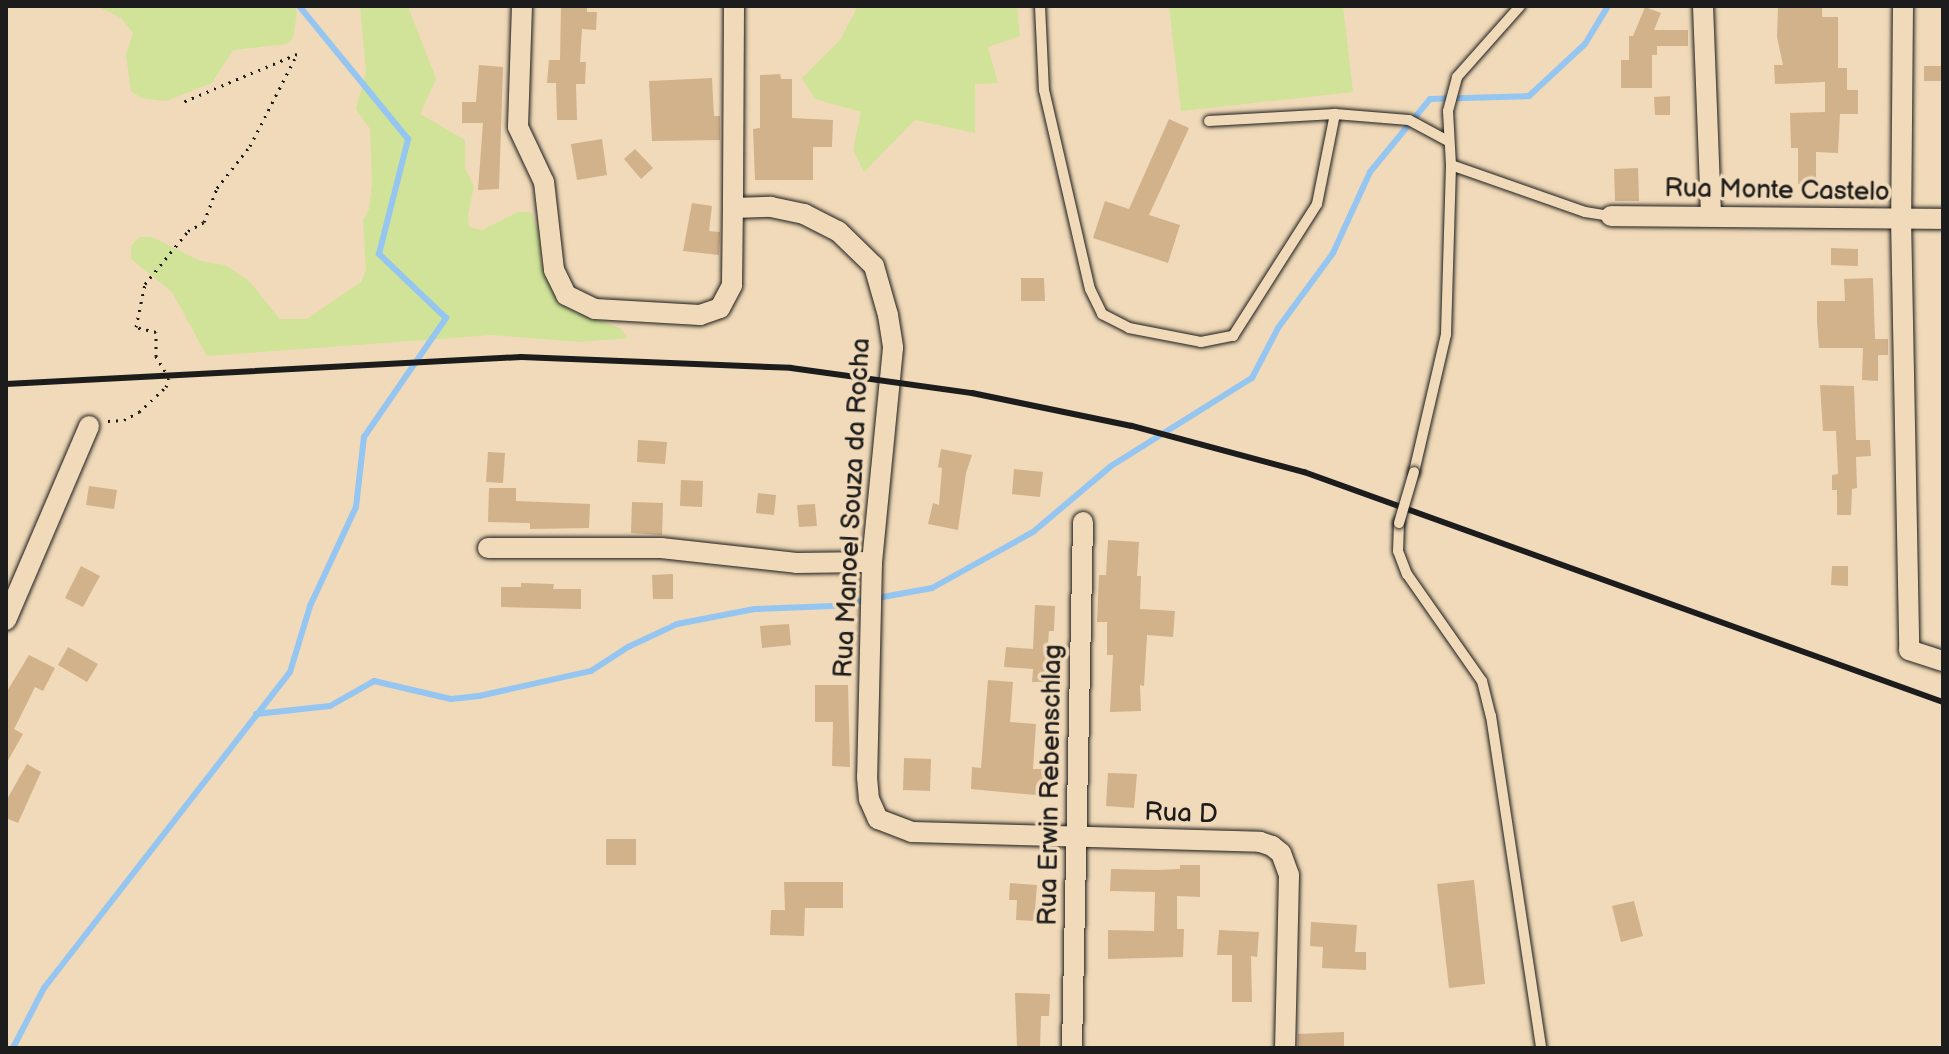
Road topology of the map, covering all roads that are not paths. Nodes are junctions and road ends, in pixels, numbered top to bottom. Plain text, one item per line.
1 (522, 6) edge
2 (734, 6) edge
3 (1040, 6) edge
4 (1520, 6) edge
5 (1703, 6) edge
6 (1903, 6) edge
7 (1335, 114) junction
8 (1209, 121) dead end
9 (1448, 141) junction
10 (1451, 165) junction
11 (733, 208) junction
12 (1611, 216) joint
13 (1711, 216) junction
14 (1901, 218) junction
15 (1943, 219) edge
16 (89, 426) road end
17 (1083, 522) dead end
18 (488, 548) dead end
19 (872, 562) junction
20 (6, 620) edge
21 (1943, 661) edge
22 (1076, 837) junction
23 (1072, 1048) edge
24 (1285, 1048) edge
25 (1541, 1048) edge

1 - 11 street
2 - 11 street
3 - 7 lane
4 - 9 lane
5 - 13 street
6 - 14 street
7 - 8 lane
7 - 9 lane
9 - 10 lane
10 - 12 lane
10 - 25 lane, bridge
11 - 19 street, Rua Manoel Souza da Rocha
12 - 13 street, Rua Monte Castelo
13 - 14 street, Rua Monte Castelo
14 - 15 street, Rua Monte Castelo
14 - 21 street
16 - 20 street
17 - 22 street, Rua Erwin Rebenschlag
18 - 19 street
19 - 22 street, Rua Manoel Souza da Rocha
22 - 23 street, Rua Erwin Rebenschlag
22 - 24 street, Rua D

